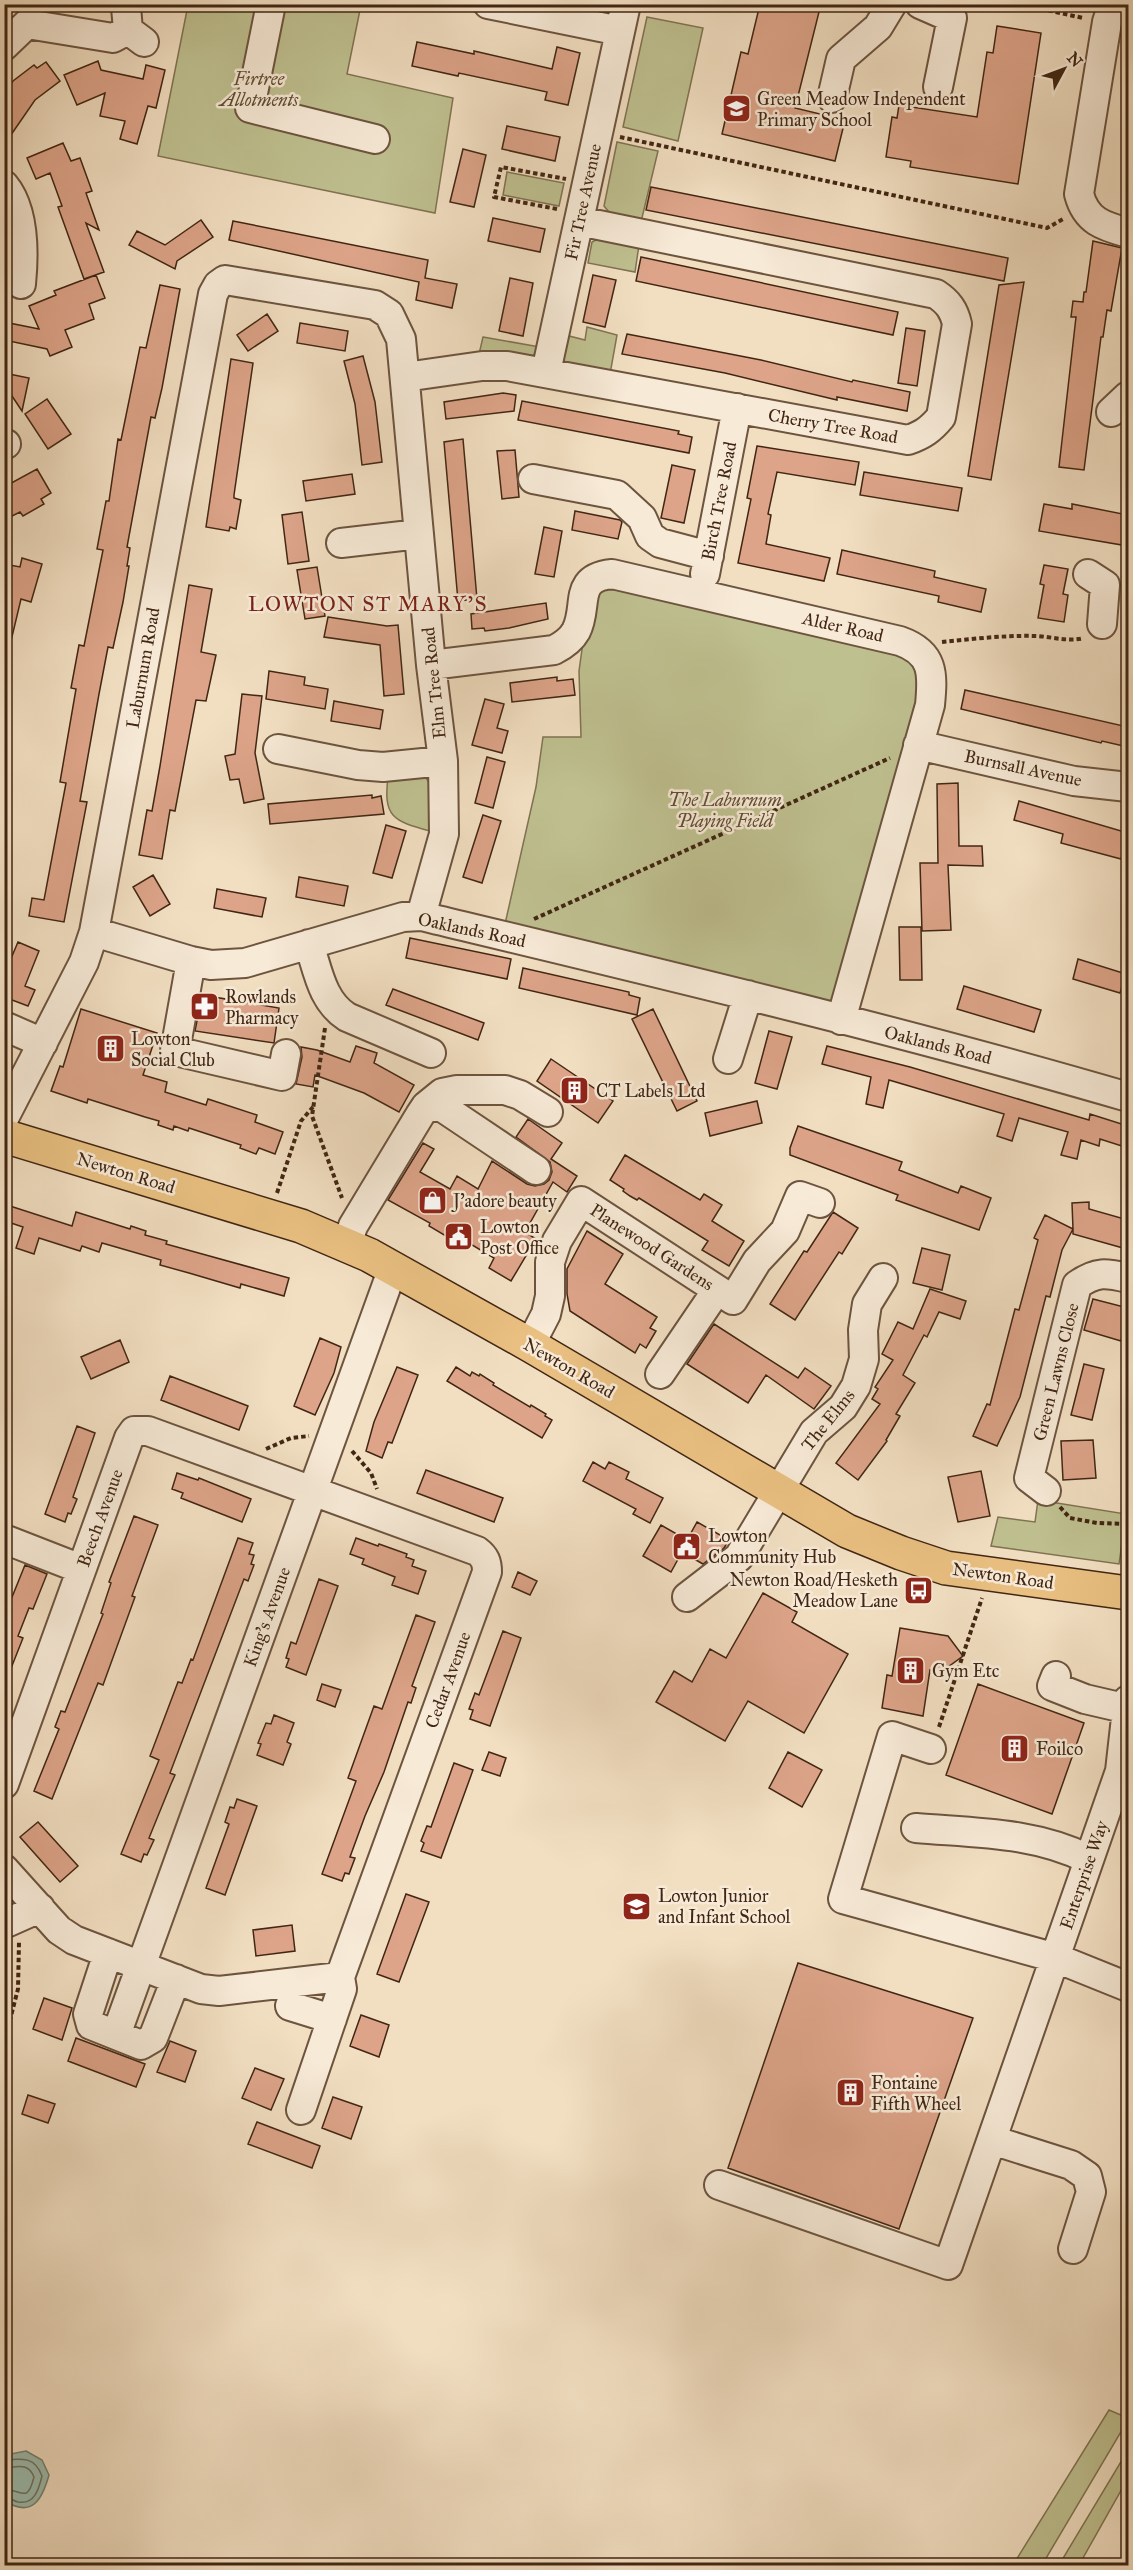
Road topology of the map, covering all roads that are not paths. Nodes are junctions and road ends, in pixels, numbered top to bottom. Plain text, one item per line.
1 (271, 4) edge
2 (488, 4) edge
3 (892, 4) edge
4 (920, 4) edge
5 (560, 12) edge
6 (1110, 13) edge
7 (23, 14) edge
8 (623, 18) edge
9 (133, 26) dead end
10 (4, 46) edge
11 (938, 87) dead end
12 (832, 98) dead end
13 (375, 139) dead end
14 (4, 185) edge
15 (580, 217) junction
16 (1128, 233) edge
17 (21, 284) dead end
18 (389, 314) joint
19 (546, 372) junction
20 (405, 377) junction
21 (737, 408) junction
22 (533, 479) dead end
23 (419, 534) junction
24 (341, 543) dead end
25 (709, 556) junction
26 (1107, 581) edge
27 (702, 594) junction
28 (1102, 624) road end
29 (431, 664) junction
30 (918, 745) junction
31 (278, 749) dead end
32 (443, 761) junction
33 (1128, 787) edge
34 (421, 916) junction
35 (94, 932) junction
36 (309, 944) junction
37 (191, 961) junction
38 (747, 995) junction
39 (841, 1020) junction
40 (4, 1026) edge
41 (43, 1043) junction
42 (431, 1053) dead end
43 (286, 1054) dead end
44 (728, 1059) dead end
45 (1128, 1097) edge
46 (426, 1106) junction
47 (548, 1112) dead end
48 (4, 1118) edge
49 (4, 1136) edge
50 (536, 1170) dead end
51 (820, 1203) dead end
52 (350, 1235) junction
53 (393, 1268) junction
54 (883, 1278) dead end
55 (1128, 1278) edge
56 (717, 1290) junction
57 (530, 1345) junction
58 (660, 1374) dead end
59 (1031, 1482) road end
60 (777, 1490) junction
61 (312, 1492) junction
62 (4, 1539) edge
63 (81, 1569) junction
64 (1128, 1593) edge
65 (687, 1597) dead end
66 (1056, 1676) dead end
67 (1128, 1700) edge
68 (1128, 1708) edge
69 (931, 1749) road end
70 (4, 1784) edge
71 (916, 1828) dead end
72 (1088, 1859) junction
73 (4, 1869) edge
74 (40, 1908) junction
75 (4, 1923) edge
76 (108, 1953) junction
77 (1056, 1959) junction
78 (141, 1965) junction
79 (340, 1977) junction
80 (176, 1979) junction
81 (1128, 1987) edge
82 (290, 2006) dead end
83 (332, 2019) junction
84 (116, 2035) junction
85 (301, 2110) dead end
86 (992, 2140) junction
87 (719, 2185) dead end
88 (1073, 2249) dead end

1 - 13 street
2 - 5 street, Fir Tree Avenue
3 - 12 street
4 - 11 street
5 - 8 street, Fir Tree Avenue
6 - 16 street
7 - 9 street
7 - 10 street
8 - 15 street, Fir Tree Avenue
14 - 17 street
15 - 19 street, Fir Tree Avenue
15 - 21 street, Cherry Tree Road
18 - 20 street, Elm Tree Road
18 - 35 street, Laburnum Road
19 - 20 street, Cherry Tree Road
19 - 21 street, Cherry Tree Road
20 - 23 street, Elm Tree Road
21 - 25 street, Birch Tree Road
22 - 25 street
23 - 24 street
23 - 29 street, Elm Tree Road
25 - 27 street, Birch Tree Road
26 - 28 street
27 - 29 street, Alder Road
27 - 30 street, Alder Road
29 - 32 street, Elm Tree Road
30 - 33 street, Burnsall Avenue
30 - 39 street
31 - 32 street, Elm Tree Road
32 - 34 street, Elm Tree Road
34 - 36 street, Oaklands Road
34 - 38 street, Oaklands Road
35 - 37 street, Oaklands Road
35 - 41 street, Laburnum Road
36 - 37 street, Oaklands Road
36 - 42 street
37 - 43 street
38 - 39 street, Oaklands Road
38 - 44 street
39 - 45 street, Oaklands Road
40 - 41 street
41 - 48 street, Laburnum Road
46 - 47 street
46 - 50 street
46 - 52 street
49 - 52 main road, Newton Road
51 - 56 street, Planewood Gardens
52 - 53 main road, Newton Road
53 - 57 main road, Newton Road
53 - 61 street, King's Avenue
54 - 60 street, The Elms
55 - 59 street, Green Lawns Close
56 - 57 street, Planewood Gardens
56 - 58 street
57 - 60 main road, Newton Road
60 - 64 main road, Newton Road
60 - 65 street, The Elms
61 - 63 street, Beech Avenue
61 - 78 street, King's Avenue
61 - 79 street, Cedar Avenue
62 - 63 street
63 - 70 street, Beech Avenue
66 - 68 street
67 - 68 street, Enterprise Way
68 - 72 street, Enterprise Way
69 - 77 street
71 - 72 street
72 - 77 street, Enterprise Way
73 - 74 street
74 - 75 street
74 - 76 street
76 - 78 street
76 - 84 street
77 - 81 street
77 - 86 street, Enterprise Way
78 - 80 street
78 - 84 street, King's Avenue
79 - 80 street
79 - 83 street, Cedar Avenue
80 - 84 street
82 - 83 street
83 - 85 street, Cedar Avenue
86 - 87 street, Enterprise Way
86 - 88 street

